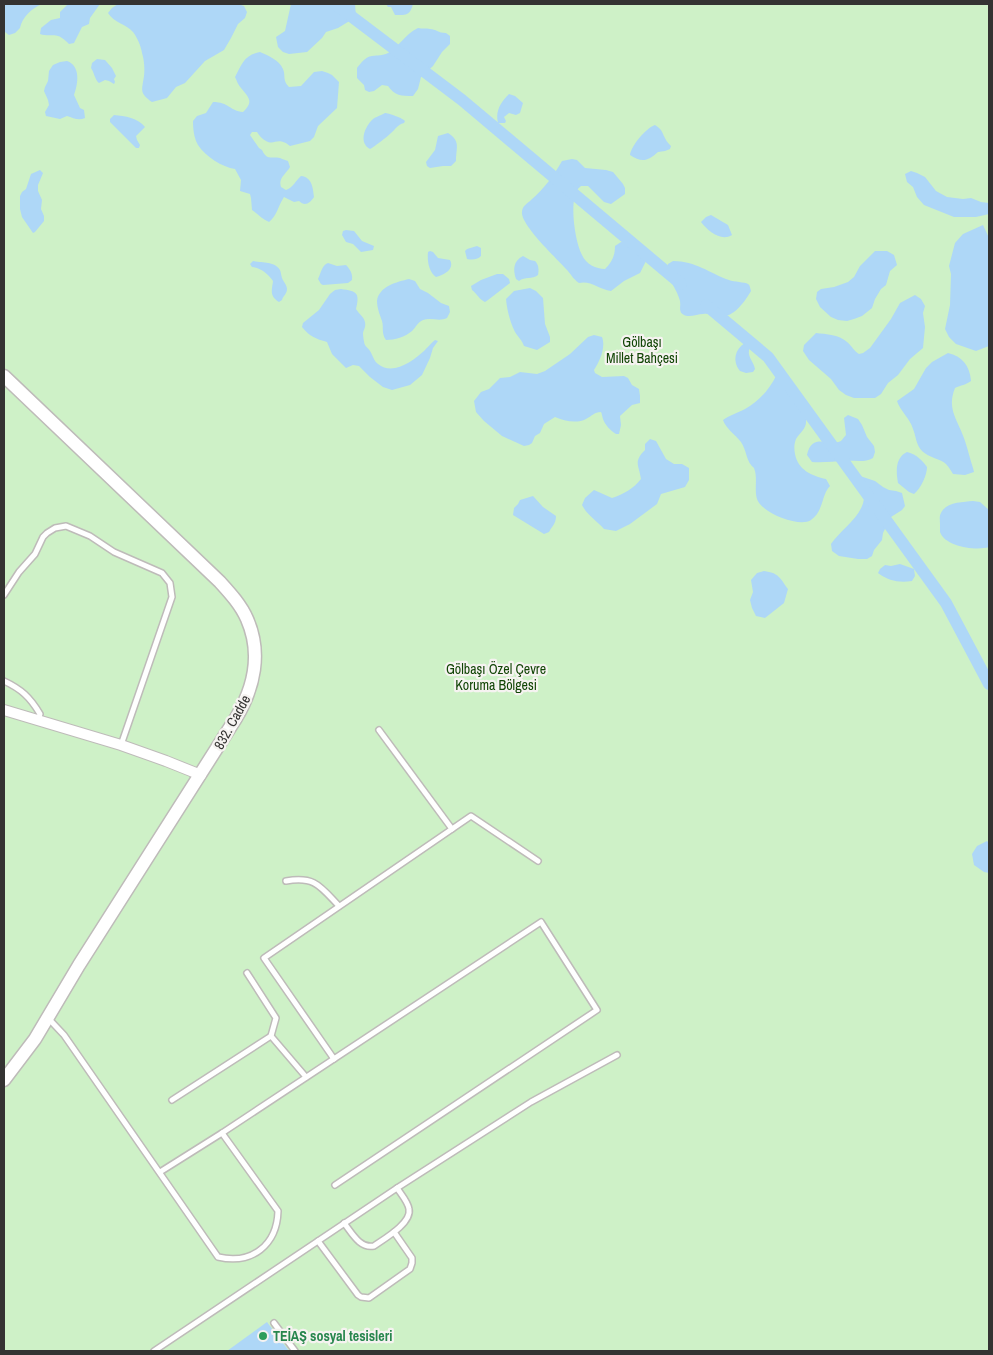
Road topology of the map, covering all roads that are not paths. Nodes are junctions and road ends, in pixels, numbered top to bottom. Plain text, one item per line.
1 (4, 376) edge
2 (4, 595) edge
3 (4, 681) edge
4 (4, 710) edge
5 (38, 721) junction
6 (379, 730) dead end
7 (121, 745) junction
8 (200, 775) junction
9 (452, 829) junction
10 (538, 861) dead end
11 (286, 881) dead end
12 (339, 906) junction
13 (247, 973) dead end
14 (48, 1018) junction
15 (271, 1036) junction
16 (617, 1054) dead end
17 (334, 1059) junction
18 (306, 1077) junction
19 (4, 1080) edge
20 (172, 1100) dead end
21 (222, 1133) junction
22 (160, 1172) junction
23 (335, 1185) dead end
24 (397, 1188) junction
25 (344, 1223) junction
26 (394, 1232) junction
27 (318, 1241) junction
28 (274, 1323) dead end
29 (154, 1351) edge
30 (295, 1351) edge

1 - 8 street, 832. Cadde
2 - 7 lane
3 - 5 lane
4 - 5 street
5 - 7 street
6 - 9 lane
7 - 8 street
8 - 14 street, 832. Cadde
9 - 10 lane
9 - 12 lane
11 - 12 lane
12 - 17 lane
13 - 15 lane
14 - 19 street, 832. Cadde
14 - 22 lane
15 - 18 lane
15 - 20 lane
16 - 24 lane
17 - 18 lane
17 - 23 lane
18 - 21 lane
21 - 22 lane
21 - 22 lane
24 - 25 lane
24 - 26 lane
25 - 26 lane
25 - 27 lane
26 - 27 lane
27 - 29 lane
28 - 30 lane

